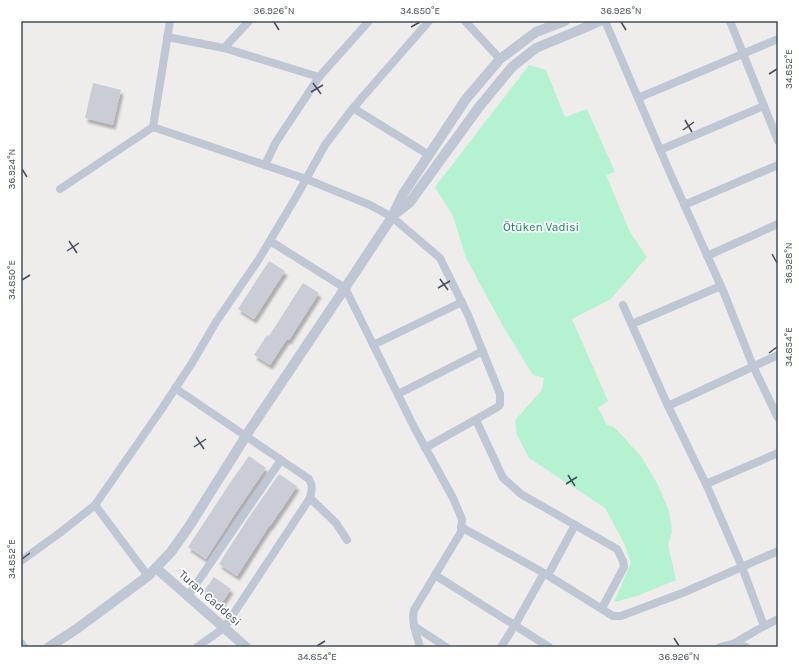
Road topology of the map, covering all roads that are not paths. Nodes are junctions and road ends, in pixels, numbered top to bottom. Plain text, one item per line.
1 (170, 21) edge
2 (249, 21) edge
3 (429, 21) edge
4 (465, 21) edge
5 (565, 21) edge
6 (600, 21) edge
7 (605, 21) edge
8 (730, 21) edge
9 (364, 23) edge
10 (167, 37) junction
11 (778, 38) edge
12 (224, 48) junction
13 (742, 54) junction
14 (500, 59) junction
15 (320, 77) junction
16 (638, 98) junction
17 (764, 106) junction
18 (353, 108) junction
19 (153, 127) junction
20 (778, 141) edge
21 (660, 150) junction
22 (429, 155) junction
23 (265, 165) junction
24 (778, 165) edge
25 (306, 179) junction
26 (60, 189) dead end
27 (684, 205) junction
28 (392, 217) junction
29 (778, 224) edge
30 (270, 241) junction
31 (708, 256) junction
32 (721, 286) junction
33 (345, 288) junction
34 (462, 302) junction
35 (623, 305) dead end
36 (632, 324) junction
37 (373, 345) junction
38 (483, 351) junction
39 (778, 355) edge
40 (753, 366) junction
41 (175, 388) junction
42 (398, 394) junction
43 (668, 406) junction
44 (778, 418) edge
45 (476, 420) junction
46 (246, 436) junction
47 (425, 448) junction
48 (778, 453) edge
49 (281, 460) junction
50 (706, 484) junction
51 (310, 498) junction
52 (95, 505) junction
53 (575, 525) junction
54 (462, 527) junction
55 (347, 540) dead end
56 (778, 551) edge
57 (21, 561) edge
58 (742, 567) junction
59 (156, 568) junction
60 (546, 574) junction
61 (435, 575) junction
62 (148, 576) junction
63 (188, 596) junction
64 (602, 608) junction
65 (778, 619) edge
66 (515, 625) junction
67 (414, 626) junction
68 (764, 626) junction
69 (224, 628) junction
70 (21, 642) edge
71 (735, 643) junction
72 (24, 647) edge
73 (49, 647) edge
74 (197, 647) edge
75 (246, 647) edge
76 (420, 647) edge
77 (446, 647) edge
78 (501, 647) edge
79 (549, 647) edge
80 (720, 647) edge
81 (746, 647) edge

1 - 10 street
2 - 12 street
3 - 18 street
4 - 14 street
5 - 14 street
6 - 28 street
7 - 16 street
8 - 13 street
9 - 15 street
10 - 12 street
10 - 19 street
11 - 13 street
12 - 15 street
13 - 16 street
13 - 17 street
14 - 22 street
15 - 23 street
16 - 21 street
17 - 20 street
17 - 21 street
18 - 22 street
18 - 25 street
19 - 23 street
19 - 26 street
21 - 27 street
22 - 28 street
23 - 25 street
24 - 27 street
25 - 28 street
25 - 30 street
27 - 31 street
28 - 33 street
28 - 34 street
29 - 31 street
30 - 33 street
30 - 41 street
31 - 32 street
32 - 36 street
32 - 40 street
33 - 37 street
33 - 46 street
34 - 37 street
34 - 38 street
35 - 36 street
36 - 43 street
37 - 42 street
38 - 42 street
38 - 45 street
39 - 40 street
40 - 43 street
40 - 44 street
41 - 46 street
41 - 52 street
42 - 47 street
43 - 50 street
45 - 47 street
45 - 53 street
46 - 49 street
46 - 59 street
47 - 54 street
48 - 50 street
49 - 51 street
49 - 63 street
50 - 58 street
51 - 55 street
51 - 69 street
52 - 57 street
52 - 62 street
53 - 60 street
53 - 64 street
54 - 60 street
54 - 61 street
56 - 58 street
58 - 64 street
58 - 68 street
59 - 62 street
59 - 63 street, Turan Caddesi
60 - 64 street
60 - 66 street
61 - 66 street
61 - 67 street
62 - 73 street
63 - 69 street, Turan Caddesi
65 - 68 street
66 - 78 street
66 - 79 street
67 - 76 street
67 - 77 street
68 - 71 street
69 - 74 street
69 - 75 street, Turan Caddesi
70 - 72 street
71 - 80 street
71 - 81 street

